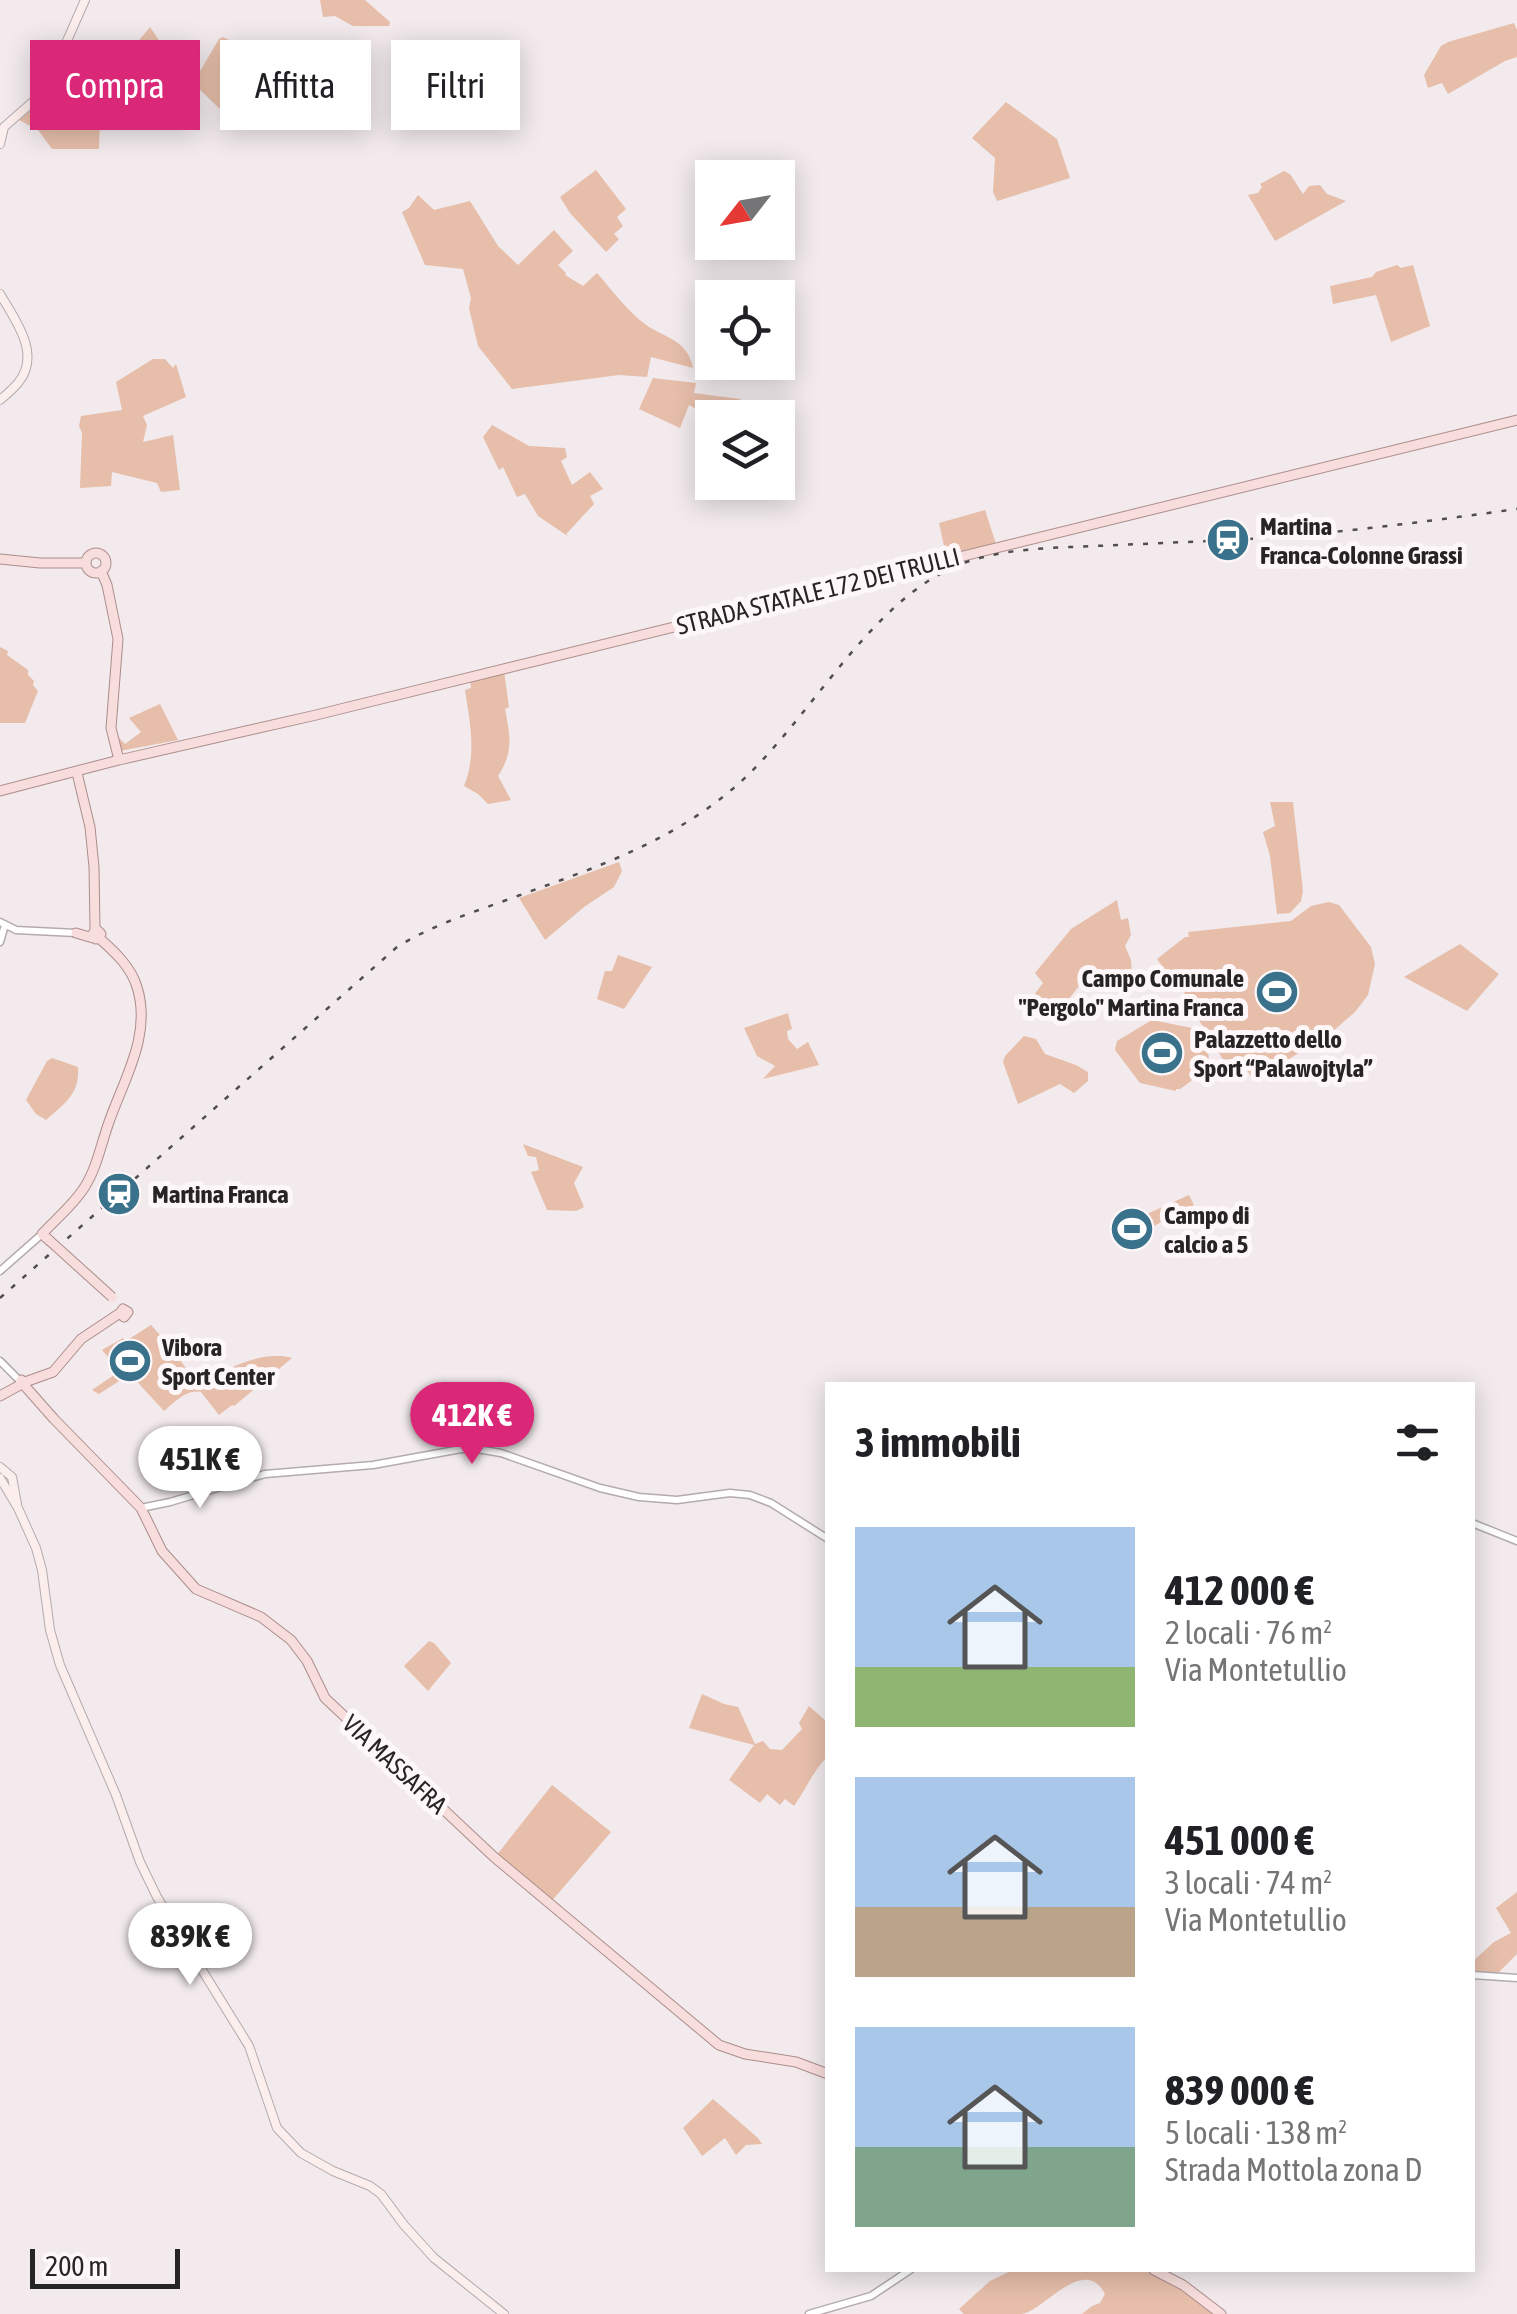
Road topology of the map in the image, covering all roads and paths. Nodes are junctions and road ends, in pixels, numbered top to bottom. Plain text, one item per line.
1 (85, 0) edge
2 (0, 144) edge
3 (0, 294) edge
4 (0, 400) edge
5 (1517, 420) edge
6 (0, 559) edge
7 (86, 564) junction
8 (101, 572) junction
9 (119, 760) junction
10 (77, 772) junction
11 (0, 791) edge
12 (2, 924) edge
13 (16, 930) junction
14 (76, 934) joint
15 (95, 934) junction
16 (2, 939) edge
17 (46, 1238) junction
18 (0, 1272) edge
19 (0, 1361) edge
20 (22, 1383) junction
21 (0, 1396) edge
22 (0, 1467) edge
23 (6, 1482) edge
24 (143, 1512) junction
25 (1475, 1524) edge
26 (825, 1535) edge
27 (1517, 1541) edge
28 (1475, 1975) edge
29 (1517, 1978) edge
30 (825, 2073) edge
31 (907, 2272) edge
32 (1158, 2272) edge
33 (504, 2314) edge
34 (809, 2314) edge
35 (1221, 2314) edge

1 - 2 main road
3 - 4 main road
5 - 9 main road, STRADA STATALE 172 DEI TRULLI
6 - 7 main road
7 - 8 main road
7 - 8 main road
8 - 9 main road
9 - 10 main road, STRADA STATALE 172 DEI TRULLI
10 - 11 main road, STRADA STATALE 172 DEI TRULLI
10 - 15 main road
12 - 13 street
12 - 16 street
13 - 14 street
13 - 16 street
14 - 15 main road
15 - 17 main road
17 - 18 street
17 - 20 main road, bridge
19 - 20 street, VIA MASSAFRA
20 - 21 main road
20 - 24 main road, VIA MASSAFRA
22 - 23 main road
23 - 33 main road
24 - 26 street
24 - 30 main road, VIA MASSAFRA
25 - 27 street
28 - 29 street
31 - 34 street
32 - 35 main road

